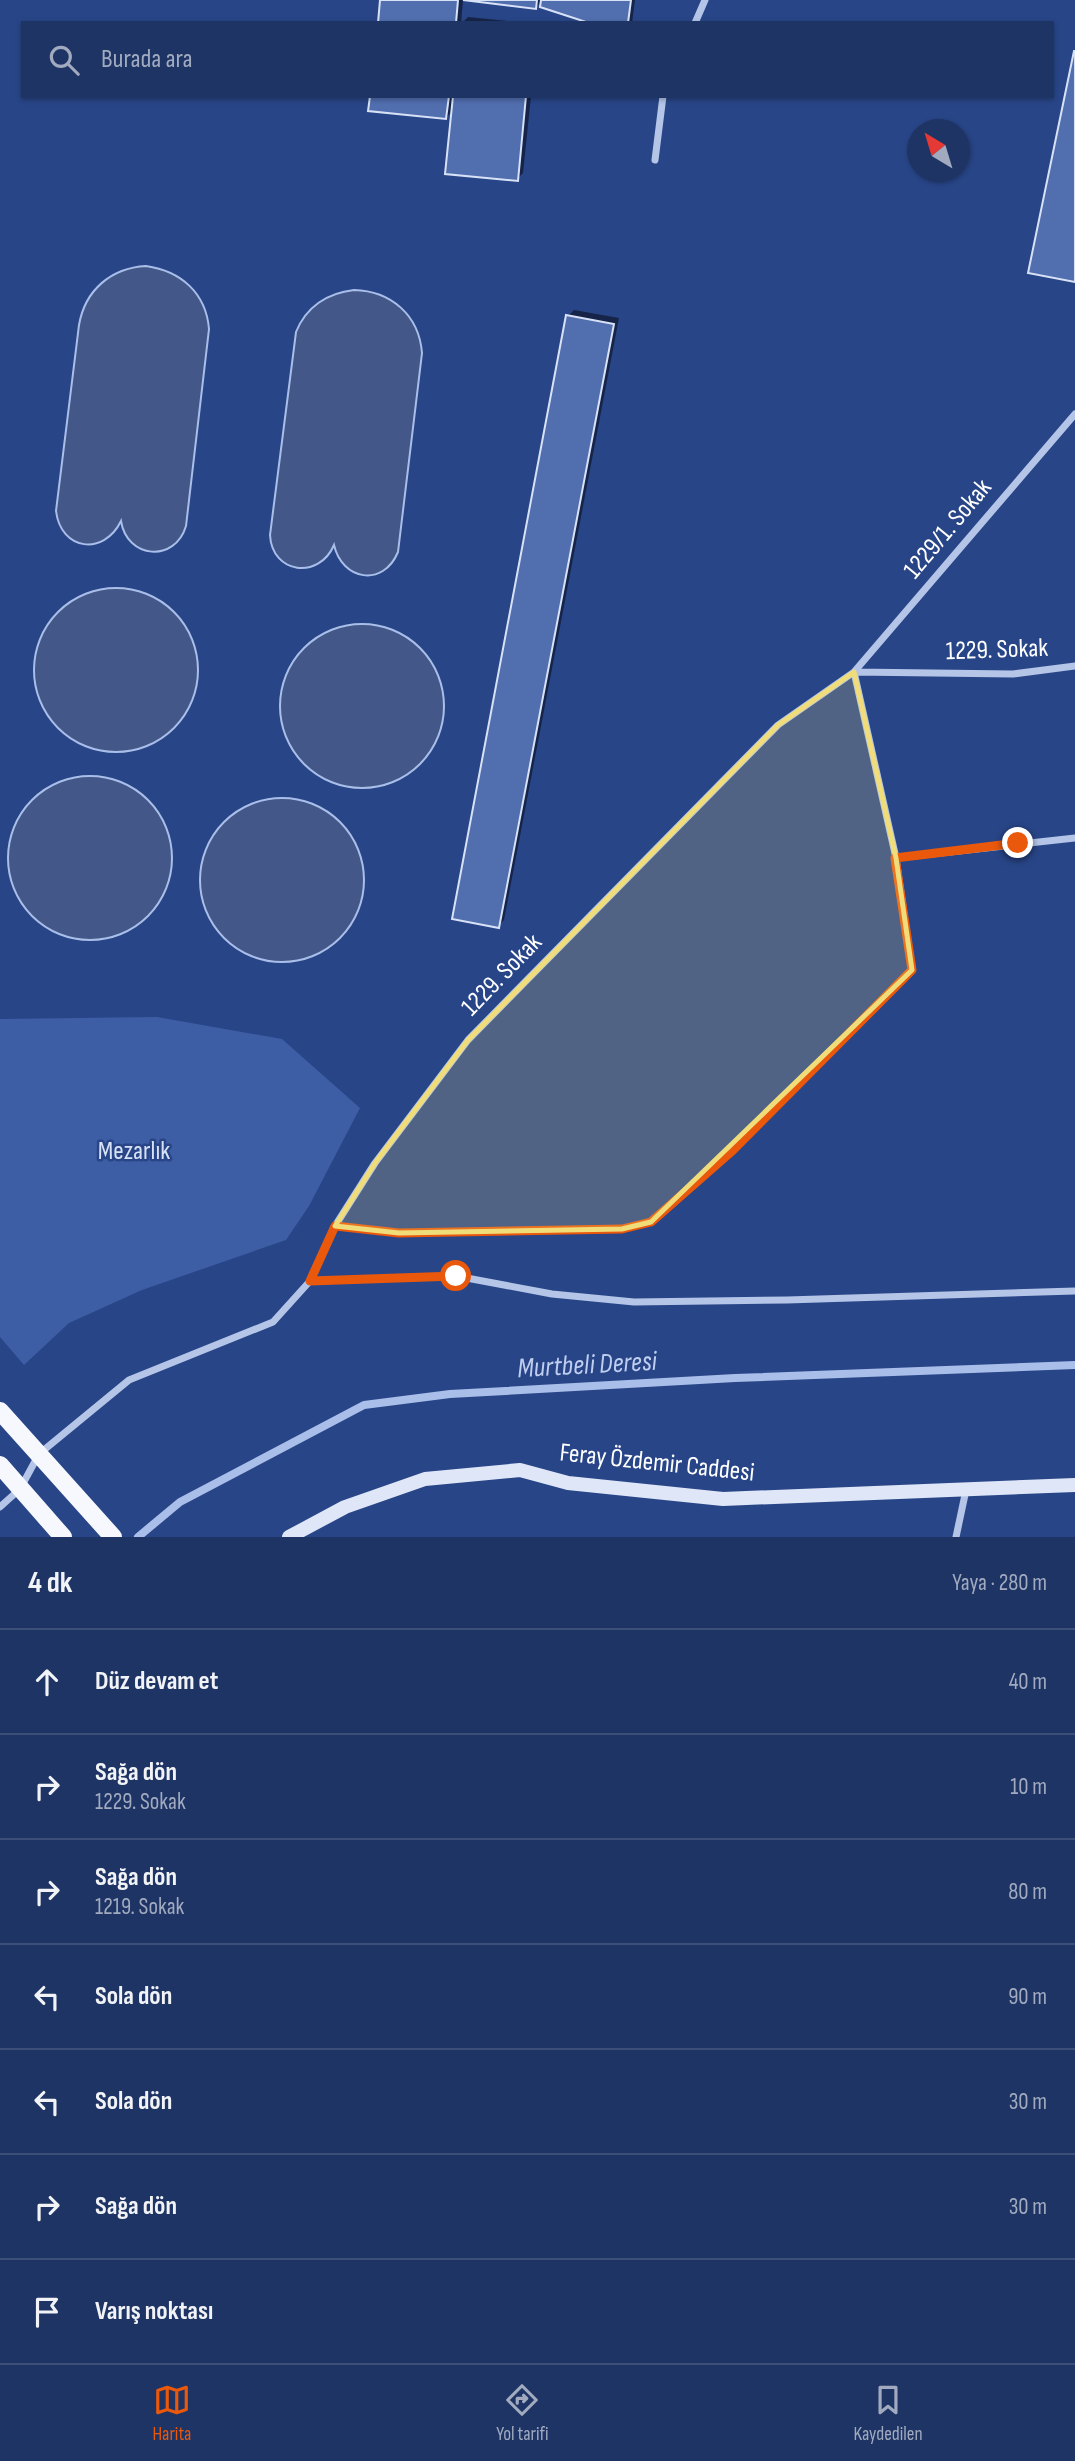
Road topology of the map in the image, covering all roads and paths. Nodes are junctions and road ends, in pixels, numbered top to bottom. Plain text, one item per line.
1 (705, 0) edge
2 (696, 21) edge
3 (663, 98) edge
4 (654, 160) dead end
5 (1075, 414) edge
6 (1075, 666) edge
7 (854, 672) junction
8 (1075, 838) edge
9 (895, 858) junction
10 (335, 1226) junction
11 (310, 1281) junction
12 (1075, 1291) edge
13 (0, 1411) edge
14 (39, 1454) junction
15 (0, 1465) edge
16 (1075, 1485) edge
17 (966, 1490) junction
18 (24, 1494) junction
19 (0, 1507) edge
20 (63, 1537) edge
21 (113, 1537) edge
22 (289, 1537) edge
23 (956, 1537) edge

1 - 2 street
3 - 4 street
5 - 7 street, 1229/1. Sokak
6 - 7 street, 1229. Sokak
7 - 9 street
7 - 10 street, 1229. Sokak
8 - 9 street
9 - 10 street
10 - 11 street, 1229. Sokak
11 - 12 street
11 - 14 street, 1229. Sokak
13 - 14 main road
14 - 18 street
14 - 21 main road
15 - 18 main road
16 - 17 street, Feray Özdemir Caddesi
17 - 22 street, Feray Özdemir Caddesi
17 - 23 street
18 - 19 street
18 - 20 main road

